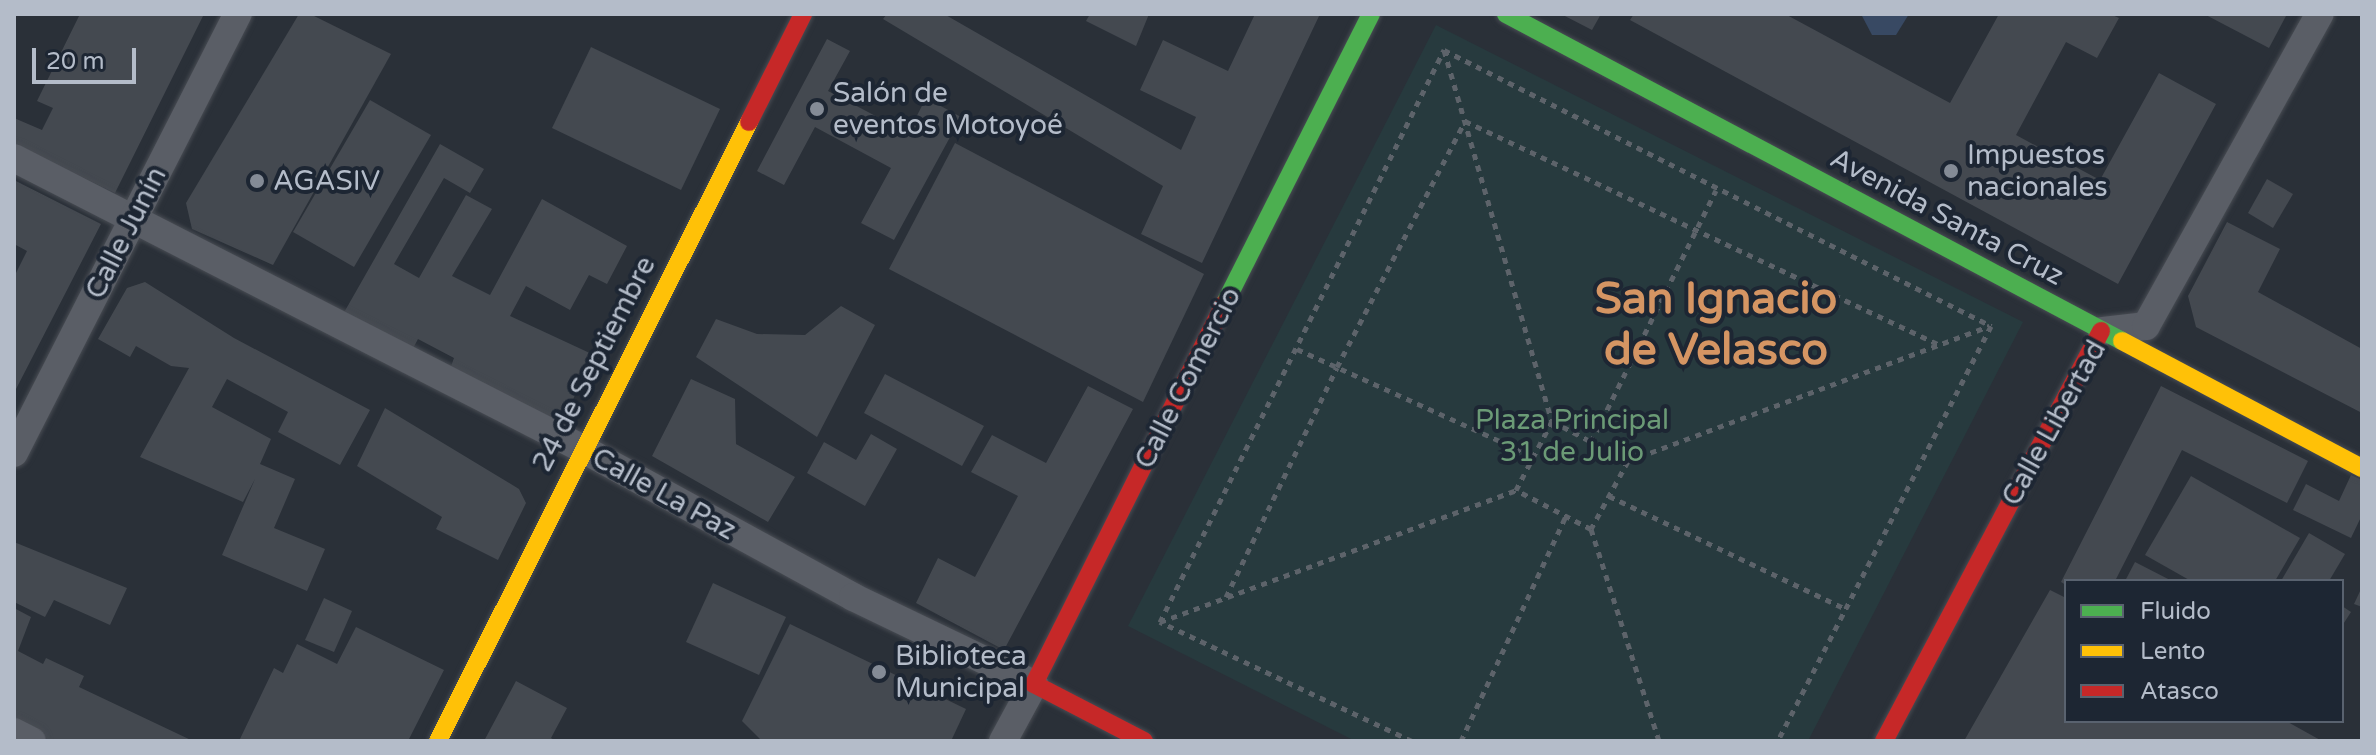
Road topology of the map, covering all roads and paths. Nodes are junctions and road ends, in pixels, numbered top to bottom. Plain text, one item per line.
1 (238, 14) edge
2 (803, 14) edge
3 (1371, 14) edge
4 (1506, 14) edge
5 (2320, 14) edge
6 (1444, 50) junction
7 (1465, 121) junction
8 (14, 158) edge
9 (1716, 190) junction
10 (133, 219) junction
11 (1697, 228) junction
12 (1991, 326) junction
13 (2101, 331) junction
14 (1940, 345) junction
15 (1297, 349) junction
16 (1337, 367) junction
17 (1552, 421) junction
18 (1591, 442) junction
19 (581, 448) junction
20 (14, 453) edge
21 (1533, 456) junction
22 (1628, 461) junction
23 (2362, 468) edge
24 (1516, 490) junction
25 (1609, 496) junction
26 (1566, 516) junction
27 (1591, 529) junction
28 (1226, 597) junction
29 (1846, 609) junction
30 (1160, 622) junction
31 (1034, 684) junction
32 (14, 732) edge
33 (32, 741) edge
34 (438, 741) edge
35 (1003, 741) edge
36 (1144, 741) edge
37 (1412, 741) edge
38 (1461, 741) edge
39 (1659, 741) edge
40 (1778, 741) edge
41 (1884, 741) edge

1 - 10 street, Calle Junín
2 - 19 main road, 24 de Septiembre
3 - 31 main road, Calle Comercio
4 - 13 main road, Avenida Santa Cruz
5 - 13 street, Calle Libertad
6 - 7 path
6 - 9 path
6 - 15 path
7 - 11 path
7 - 16 path
7 - 17 path
8 - 10 street, Calle La Paz
9 - 11 path
9 - 12 path
10 - 19 street, Calle La Paz
10 - 20 street, Calle Junín
11 - 14 path
11 - 18 path
12 - 14 path
12 - 29 path
13 - 23 main road, Avenida Santa Cruz
13 - 41 main road, Calle Libertad
14 - 22 path
15 - 16 path
15 - 30 path
16 - 21 path
16 - 28 path
17 - 18 path
17 - 21 path
18 - 22 path
19 - 31 street, Calle La Paz
19 - 34 main road, 24 de Septiembre
21 - 24 path
22 - 25 path
24 - 26 path
24 - 28 path
25 - 27 path
25 - 29 path
26 - 27 path
26 - 38 path
27 - 39 path
28 - 30 path
29 - 40 path
30 - 37 path
31 - 35 street, Calle Comercio
31 - 36 main road, Calle La Paz
32 - 33 street

